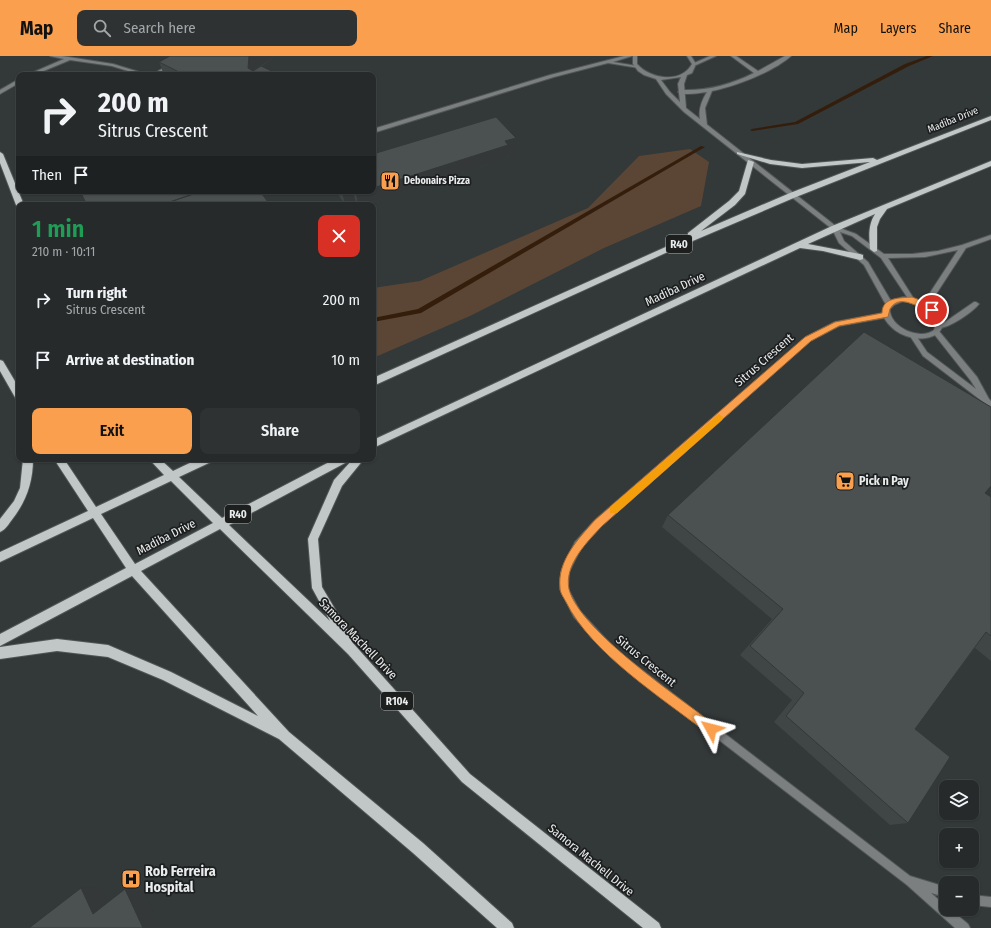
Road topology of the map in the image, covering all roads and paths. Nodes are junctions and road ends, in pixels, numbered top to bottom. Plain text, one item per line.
1 (52, 56) edge
2 (189, 56) edge
3 (630, 56) edge
4 (635, 56) edge
5 (690, 56) edge
6 (695, 56) edge
7 (714, 56) edge
8 (733, 56) edge
9 (789, 56) edge
10 (69, 59) junction
11 (610, 63) junction
12 (694, 64) junction
13 (637, 68) junction
14 (37, 72) edge
15 (136, 72) edge
16 (160, 72) edge
17 (757, 73) junction
18 (685, 75) junction
19 (657, 77) junction
20 (16, 83) edge
21 (0, 92) edge
22 (681, 92) junction
23 (710, 92) junction
24 (683, 108) junction
25 (991, 118) edge
26 (704, 125) junction
27 (376, 130) edge
28 (739, 153) junction
29 (0, 154) edge
30 (890, 158) junction
31 (750, 162) junction
32 (991, 163) edge
33 (793, 195) junction
34 (19, 202) edge
35 (886, 207) junction
36 (835, 228) junction
37 (991, 237) edge
38 (678, 244) junction
39 (799, 245) junction
40 (963, 248) junction
41 (874, 249) junction
42 (883, 256) junction
43 (860, 258) junction
44 (912, 300) junction
45 (889, 304) junction
46 (976, 304) dead end
47 (925, 305) junction
48 (886, 315) junction
49 (938, 329) junction
50 (913, 336) junction
51 (0, 363) edge
52 (376, 381) edge
53 (16, 391) edge
54 (989, 404) edge
55 (376, 443) edge
56 (28, 462) edge
57 (61, 462) edge
58 (157, 462) edge
59 (202, 462) edge
60 (338, 462) edge
61 (356, 462) edge
62 (171, 477) junction
63 (94, 513) junction
64 (222, 523) junction
65 (0, 527) edge
66 (0, 557) edge
67 (132, 569) junction
68 (0, 640) edge
69 (352, 650) junction
70 (0, 653) edge
71 (286, 736) junction
72 (907, 880) junction
73 (939, 890) edge
74 (979, 901) edge
75 (991, 902) edge
76 (507, 928) edge
77 (654, 928) edge
78 (964, 928) edge

1 - 10 street
2 - 16 street
3 - 11 street
4 - 13 street
5 - 6 street
5 - 12 street
7 - 12 street
8 - 17 street
9 - 17 street
10 - 14 street
10 - 15 street
11 - 13 street
11 - 27 street
12 - 18 street
13 - 19 street
17 - 23 street
18 - 19 street
18 - 22 street
19 - 24 street
20 - 21 street
22 - 23 street
22 - 24 street
23 - 26 street
24 - 26 street
25 - 30 main road, Madiba Drive / R40
26 - 28 street
28 - 30 main road
28 - 31 street
29 - 34 main road
30 - 33 main road, Madiba Drive / R40
31 - 33 street
31 - 38 main road
32 - 35 main road, Madiba Drive
33 - 36 street
33 - 38 main road, Madiba Drive / R40
35 - 36 main road, Madiba Drive
35 - 41 main road
36 - 39 main road, Madiba Drive
36 - 41 street
36 - 43 street
37 - 40 street
38 - 52 main road, Madiba Drive / R40
39 - 43 main road
39 - 55 main road, Madiba Drive
40 - 42 street
40 - 47 street
41 - 42 street
42 - 44 street
43 - 45 street
44 - 45 street
44 - 47 street
45 - 48 street
46 - 49 street
47 - 49 street
48 - 50 street
48 - 72 street, Sitrus Crescent
49 - 50 street
49 - 54 street
50 - 54 street
51 - 53 main road
56 - 65 main road
57 - 63 main road
58 - 62 main road, Samora Machell Drive / R104
59 - 62 main road
60 - 64 main road, Madiba Drive / R40
61 - 69 main road
62 - 63 main road
62 - 64 main road, Samora Machell Drive / R104
63 - 66 main road
63 - 67 main road
64 - 67 main road, Madiba Drive / R40
64 - 69 main road, Samora Machell Drive / R104
67 - 68 main road, Madiba Drive / R40
67 - 71 main road
69 - 77 main road, Samora Machell Drive / R104
70 - 71 main road
71 - 76 main road
72 - 73 street, Sitrus Crescent
72 - 78 street
74 - 75 street

